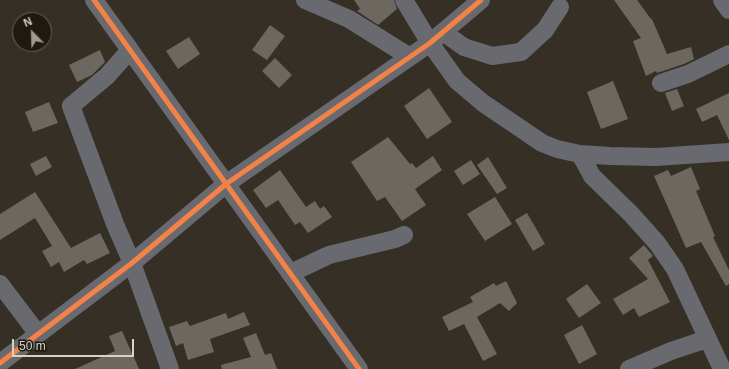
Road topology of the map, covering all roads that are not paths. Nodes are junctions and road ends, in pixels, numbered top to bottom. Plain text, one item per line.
1 (94, 0) edge
2 (305, 0) edge
3 (404, 0) edge
4 (481, 0) edge
5 (722, 0) edge
6 (560, 7) dead end
7 (729, 10) edge
8 (120, 36) junction
9 (437, 38) junction
10 (729, 54) edge
11 (410, 57) junction
12 (660, 83) dead end
13 (729, 152) edge
14 (580, 154) junction
15 (226, 184) junction
16 (404, 234) dead end
17 (132, 263) junction
18 (291, 273) junction
19 (0, 284) edge
20 (38, 334) junction
21 (707, 339) junction
22 (0, 363) edge
23 (170, 369) edge
24 (359, 369) edge
25 (630, 369) edge
26 (722, 369) edge

1 - 8 street
2 - 11 street
3 - 9 street
4 - 9 street
5 - 7 street
6 - 9 street
8 - 15 street
8 - 17 street
9 - 11 street
9 - 14 street
10 - 12 street
11 - 15 street
13 - 14 street
14 - 21 street
15 - 17 street
15 - 18 street
16 - 18 street
17 - 20 street
17 - 23 street
18 - 24 street
19 - 20 street
20 - 22 street
21 - 25 street
21 - 26 street

